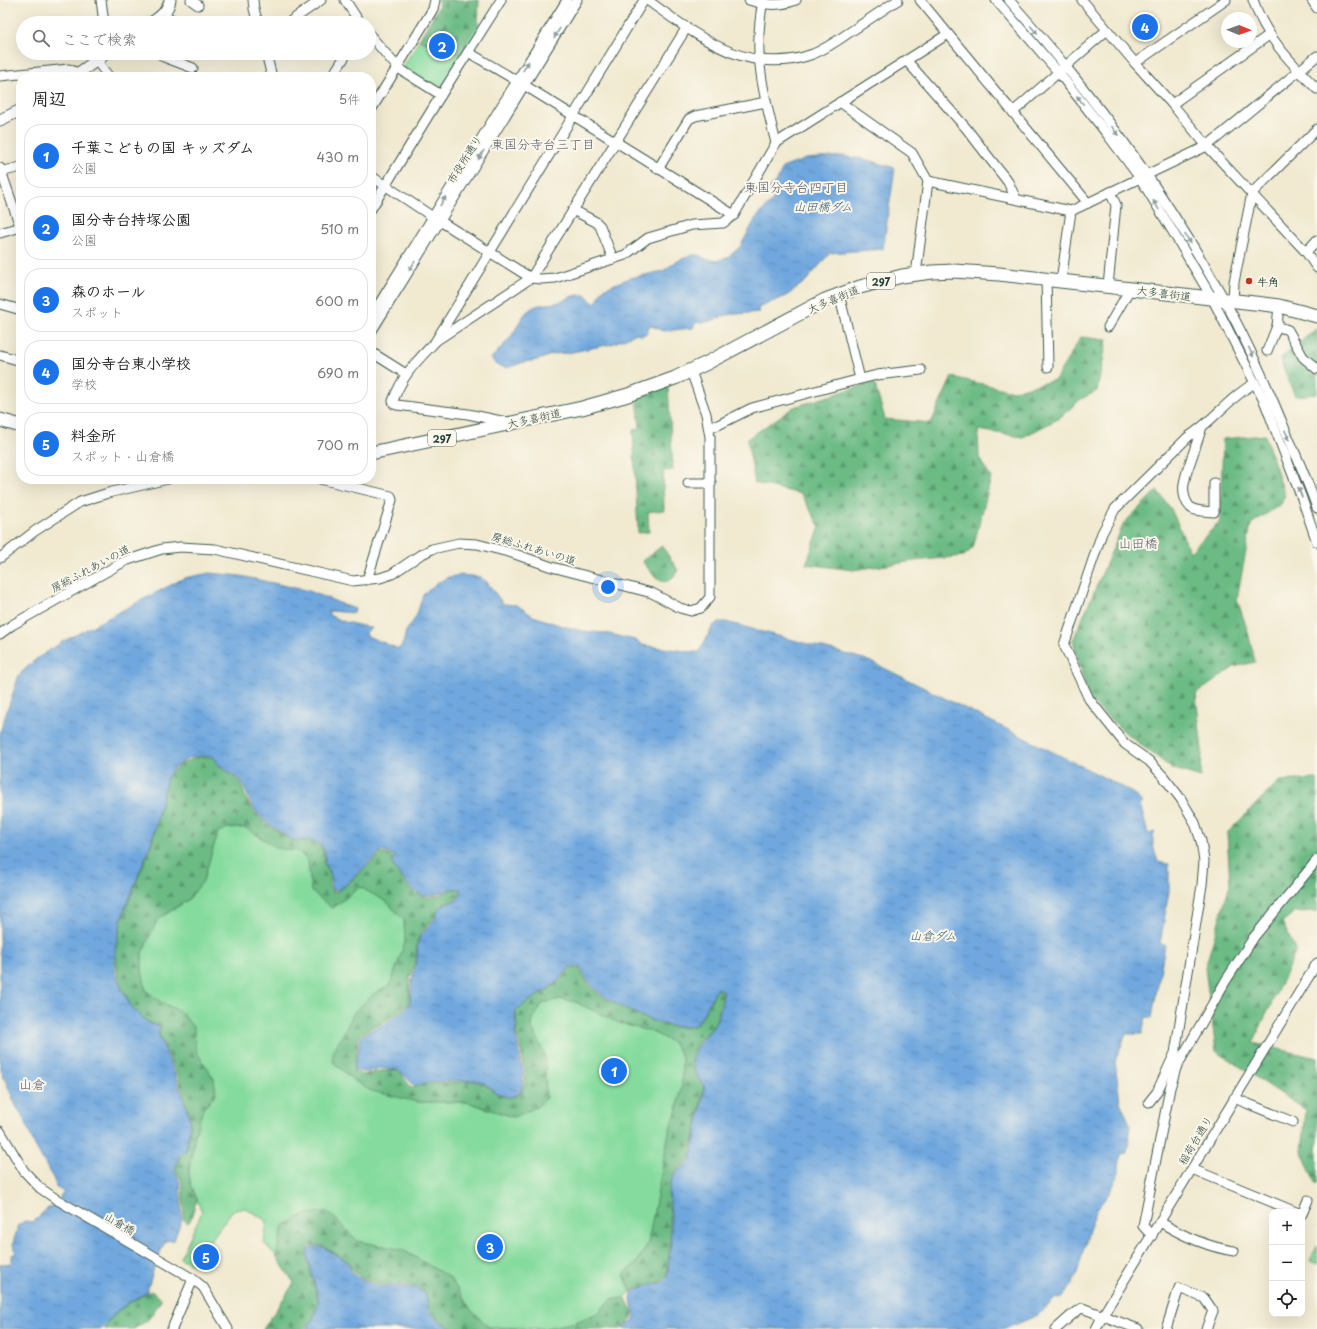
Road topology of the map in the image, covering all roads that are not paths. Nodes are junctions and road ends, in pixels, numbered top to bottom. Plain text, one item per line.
1 (102, 0) edge
2 (170, 0) edge
3 (253, 0) edge
4 (321, 0) edge
5 (345, 0) edge
6 (435, 0) edge
7 (501, 0) edge
8 (567, 0) edge
9 (577, 0) edge
10 (646, 0) edge
11 (748, 0) edge
12 (796, 0) edge
13 (898, 0) edge
14 (920, 0) edge
15 (996, 0) edge
16 (1009, 0) edge
17 (1082, 0) edge
18 (1226, 0) edge
19 (1253, 0) edge
20 (1312, 0) edge
21 (763, 2) edge
22 (1317, 8) edge
23 (163, 15) edge
24 (103, 16) edge
25 (256, 16) edge
26 (298, 16) edge
27 (355, 16) edge
28 (686, 27) junction
29 (1107, 30) junction
30 (948, 34) junction
31 (1269, 35) junction
32 (376, 42) edge
33 (468, 52) junction
34 (1317, 56) edge
35 (96, 60) joint
36 (172, 60) edge
37 (268, 60) edge
38 (343, 60) edge
39 (759, 60) junction
40 (906, 60) junction
41 (1136, 63) junction
42 (193, 68) dead end
43 (398, 68) junction
44 (1062, 70) junction
45 (1300, 71) junction
46 (39, 72) edge
47 (72, 72) edge
48 (79, 72) edge
49 (105, 72) edge
50 (271, 72) edge
51 (335, 72) edge
52 (16, 74) edge
53 (0, 76) edge
54 (520, 83) junction
55 (1317, 89) edge
56 (441, 95) junction
57 (376, 102) edge
58 (766, 102) junction
59 (840, 102) junction
60 (1172, 104) junction
61 (16, 112) edge
62 (1013, 112) junction
63 (573, 116) junction
64 (0, 120) edge
65 (1317, 129) edge
66 (615, 142) junction
67 (776, 143) junction
68 (1207, 146) junction
69 (16, 168) edge
70 (658, 169) junction
71 (0, 170) edge
72 (1143, 176) junction
73 (376, 179) edge
74 (928, 181) junction
75 (386, 185) junction
76 (1110, 192) junction
77 (1252, 193) junction
78 (1016, 200) junction
79 (376, 201) edge
80 (1088, 203) junction
81 (573, 210) junction
82 (1071, 212) junction
83 (16, 213) edge
84 (734, 215) junction
85 (437, 219) junction
86 (16, 228) edge
87 (0, 233) edge
88 (1317, 240) edge
89 (490, 251) junction
90 (1311, 254) edge
91 (613, 259) junction
92 (1317, 268) edge
93 (916, 274) junction
94 (531, 278) junction
95 (1046, 278) junction
96 (1061, 280) junction
97 (1108, 286) junction
98 (1130, 289) junction
99 (839, 294) junction
100 (1223, 300) junction
101 (0, 304) edge
102 (1279, 306) junction
103 (16, 309) edge
104 (376, 310) edge
105 (1317, 316) edge
106 (376, 323) edge
107 (1277, 326) junction
108 (1108, 327) dead end
109 (435, 342) junction
110 (1266, 351) dead end
111 (376, 355) edge
112 (0, 356) edge
113 (16, 360) edge
114 (1048, 367) dead end
115 (1317, 369) edge
116 (921, 370) dead end
117 (691, 371) junction
118 (406, 374) junction
119 (860, 379) junction
120 (1255, 383) junction
121 (0, 420) edge
122 (512, 423) junction
123 (16, 425) edge
124 (709, 427) junction
125 (1201, 430) junction
126 (376, 453) edge
127 (688, 483) dead end
128 (711, 483) junction
129 (1214, 483) dead end
130 (147, 484) edge
131 (341, 484) edge
132 (1317, 508) edge
133 (1317, 542) edge
134 (0, 558) edge
135 (367, 580) junction
136 (0, 634) edge
137 (1317, 860) edge
138 (1317, 963) edge
139 (1234, 1098) junction
140 (1149, 1102) dead end
141 (1293, 1122) dead end
142 (0, 1131) edge
143 (1192, 1169) junction
144 (1308, 1200) dead end
145 (1289, 1209) edge
146 (1304, 1209) edge
147 (1160, 1222) junction
148 (1152, 1236) junction
149 (1234, 1251) dead end
150 (193, 1279) junction
151 (1103, 1315) junction
152 (172, 1329) edge
153 (228, 1329) edge
154 (1056, 1329) edge
155 (1096, 1329) edge
156 (1138, 1329) edge
157 (1166, 1329) edge
158 (1206, 1329) edge

1 - 24 street
2 - 23 main road
3 - 25 street
4 - 26 street
5 - 27 street
6 - 43 street
7 - 33 street
54 -> 8 street, 市役所通り
9 -> 54 street, 市役所通り
10 - 28 street
10 - 63 street
11 - 21 street
12 - 21 street
13 - 39 street
14 - 30 street
15 - 44 street
16 -> 44 street
17 - 29 street
18 - 41 street
19 - 31 street
20 - 22 street
21 - 39 street
28 - 39 street
28 - 66 street
29 - 41 street
29 - 44 street
30 - 40 street
30 - 62 street
31 - 45 street
31 - 60 street
32 - 43 street
33 - 54 street
33 - 56 street
34 - 45 street
35 - 48 main road
35 - 49 street
36 - 42 street
37 - 50 street
38 - 51 street
39 - 58 street
40 - 59 street
40 - 78 street
41 - 60 street
43 - 56 street
43 - 57 street
44 - 62 street
44 - 72 street
45 - 55 street
45 - 68 street
46 - 47 street
52 - 53 street
54 - 63 street
54 - 85 street, 市役所通り
56 - 75 street
58 - 67 street
58 - 70 street
59 - 67 street
59 - 74 street
60 - 68 street
61 - 64 main road
62 - 80 street
63 - 66 street
63 - 89 street
65 - 77 street
66 - 70 street
66 - 81 street
67 - 84 street
68 - 72 street
68 - 77 street
69 - 71 street
70 - 84 street
71 - 83 street
72 - 76 street
72 - 100 street
73 - 75 street
74 - 78 street
74 - 93 street
75 - 79 street
75 - 85 street
76 - 80 street
76 - 97 street
77 - 90 street
77 - 100 street
78 - 82 street
80 - 82 street
81 - 91 street
81 - 94 street
82 - 96 street
84 - 91 street
85 - 89 street
85 - 104 street, 市役所通り
85 -> 106 street, 市役所通り
86 - 87 street
88 - 90 street
89 - 94 street
89 - 109 street
90 - 92 street
91 - 94 street
93 - 95 highway, 大多喜街道 / 297
93 - 99 highway, 大多喜街道 / 297
94 - 109 street
95 - 96 highway, 大多喜街道 / 297
95 - 114 street
96 - 97 highway, 大多喜街道 / 297
97 - 98 highway, 大多喜街道 / 297
98 - 100 highway, 大多喜街道 / 297
98 - 108 street
99 - 117 highway, 大多喜街道 / 297
99 - 119 street
100 - 102 highway, 大多喜街道 / 297
100 - 120 street
100 -> 132 street
101 - 103 street
102 - 105 highway, 大多喜街道 / 297
102 - 107 street
107 - 110 street
107 - 115 street
109 - 118 street
111 - 118 street
112 - 113 street
116 - 119 street
117 - 122 highway, 大多喜街道 / 297
117 - 124 street, 房総ふれあいの道
118 - 122 street
119 - 124 street
120 - 125 street
133 -> 120 street
121 - 123 highway
122 - 126 highway, 大多喜街道 / 297
124 - 128 street, 房総ふれあいの道
125 - 129 street
125 - 140 street
127 - 128 street
128 - 135 street, 房総ふれあいの道
130 - 134 street
131 - 135 street
135 - 136 street, 房総ふれあいの道
137 - 148 street
138 - 139 street, 稲荷台通り
139 - 141 street
139 - 143 street, 稲荷台通り
142 - 150 street, 山倉橋
143 - 145 street
143 - 147 street, 稲荷台通り
144 - 146 street
147 - 148 street, 稲荷台通り
147 - 149 street
148 - 151 street, 稲荷台通り
150 - 152 street
150 - 153 street, 山倉橋
151 - 154 street
151 - 155 street, 稲荷台通り
151 - 156 street
157 - 158 street

